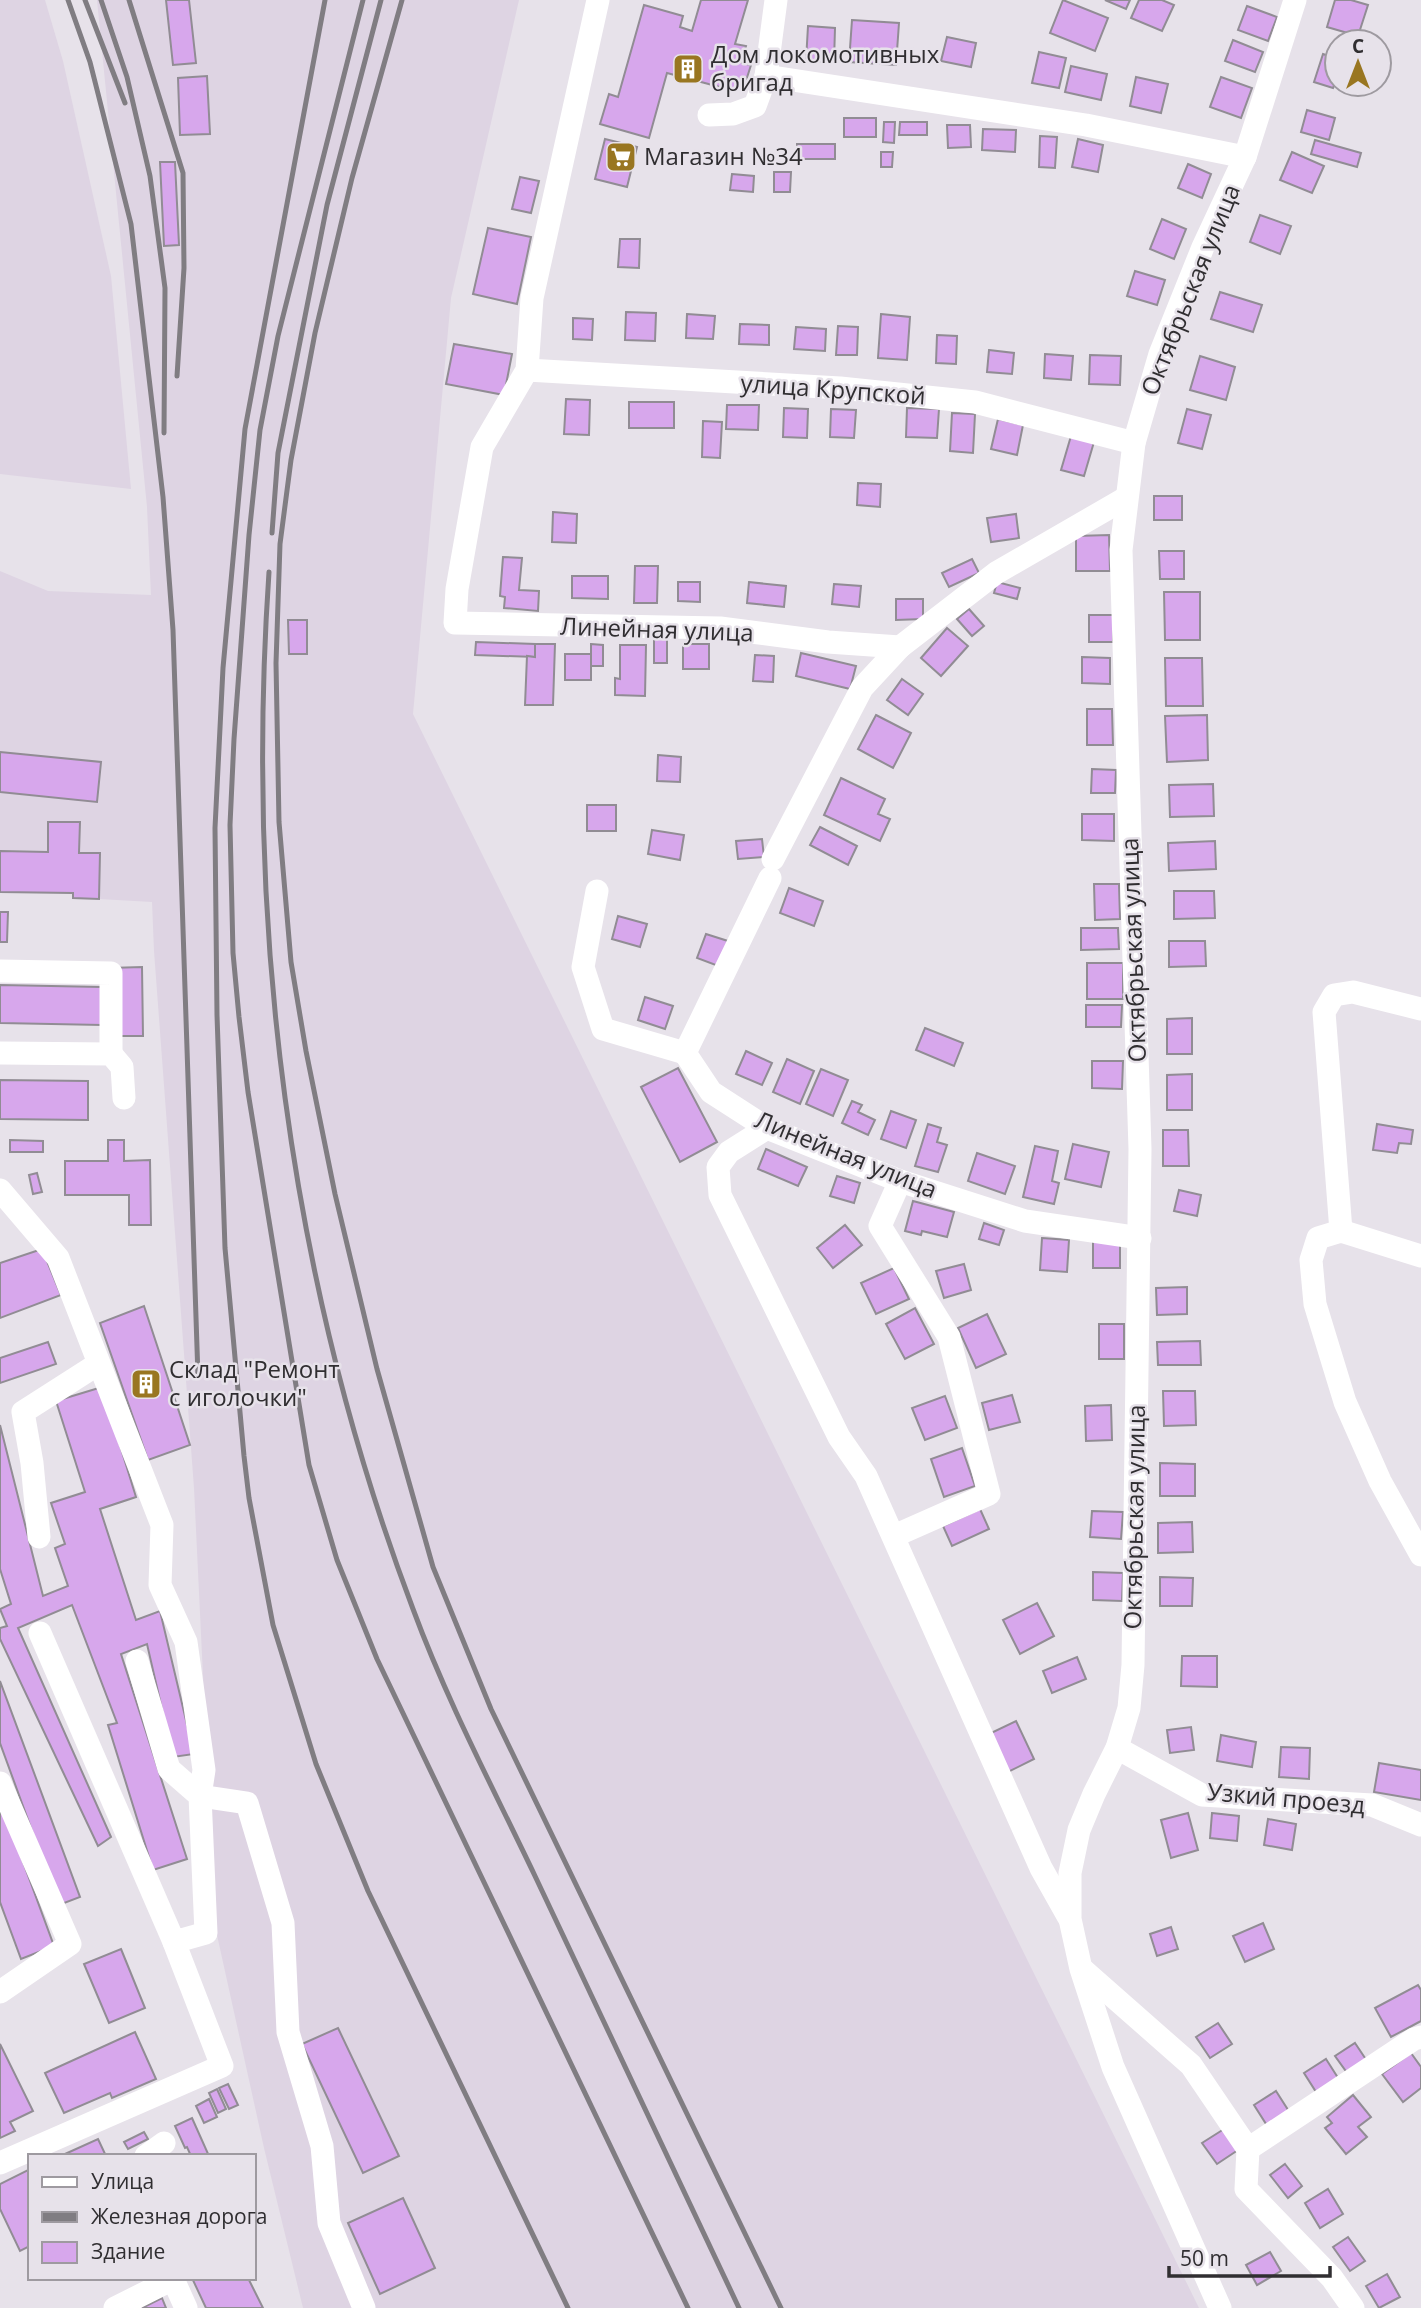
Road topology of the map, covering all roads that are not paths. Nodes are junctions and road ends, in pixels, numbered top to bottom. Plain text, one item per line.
1 (598, 0) edge
2 (776, 0) edge
3 (1295, 0) edge
4 (766, 76) junction
5 (709, 115) dead end
6 (1245, 158) junction
7 (527, 370) junction
8 (1134, 443) junction
9 (1126, 498) junction
10 (900, 647) junction
11 (597, 891) dead end
12 (0, 971) edge
13 (1421, 1009) edge
14 (0, 1053) edge
15 (685, 1053) junction
16 (111, 1054) junction
17 (124, 1098) dead end
18 (767, 1128) junction
19 (900, 1181) junction
20 (0, 1190) edge
21 (1341, 1231) junction
22 (1140, 1238) junction
23 (1421, 1256) edge
24 (98, 1364) junction
25 (894, 1536) junction
26 (39, 1537) dead end
27 (1421, 1555) edge
28 (40, 1633) dead end
29 (137, 1661) dead end
30 (1117, 1748) junction
31 (0, 1783) edge
32 (200, 1796) junction
33 (1421, 1825) edge
34 (1070, 1919) junction
35 (174, 1942) junction
36 (1081, 1969) junction
37 (0, 1992) edge
38 (1421, 2037) edge
39 (1248, 2149) junction
40 (0, 2163) edge
41 (171, 2280) edge
42 (173, 2280) edge
43 (115, 2308) edge
44 (186, 2308) edge
45 (364, 2308) edge
46 (1220, 2308) edge
47 (1353, 2308) edge

1 - 7 street
2 - 4 street
3 - 6 street, Октябрьская улица
4 - 5 street
4 - 6 street
6 - 8 street, Октябрьская улица
7 - 8 street, улица Крупской
7 - 10 street, Линейная улица
8 - 9 street, Октябрьская улица
9 - 10 street
9 - 22 street, Октябрьская улица
10 - 15 street
11 - 15 street
12 - 16 street
13 - 21 street
14 - 16 street
15 - 18 street, Линейная улица
16 - 17 street
18 - 19 street, Линейная улица
18 - 25 street
19 - 22 street, Линейная улица
19 - 25 street
20 - 24 street
21 - 23 street
21 - 27 street
22 - 30 street, Октябрьская улица
24 - 26 street
24 - 32 street
25 - 34 street
28 - 35 street
29 - 32 street
30 - 33 street, Узкий проезд
30 - 34 street, Октябрьская улица
31 - 37 street
32 - 35 street
32 - 45 street
34 - 36 street
35 - 40 street
36 - 39 street
36 - 46 street
38 - 39 street
39 - 47 street
41 - 43 street
42 - 44 street

